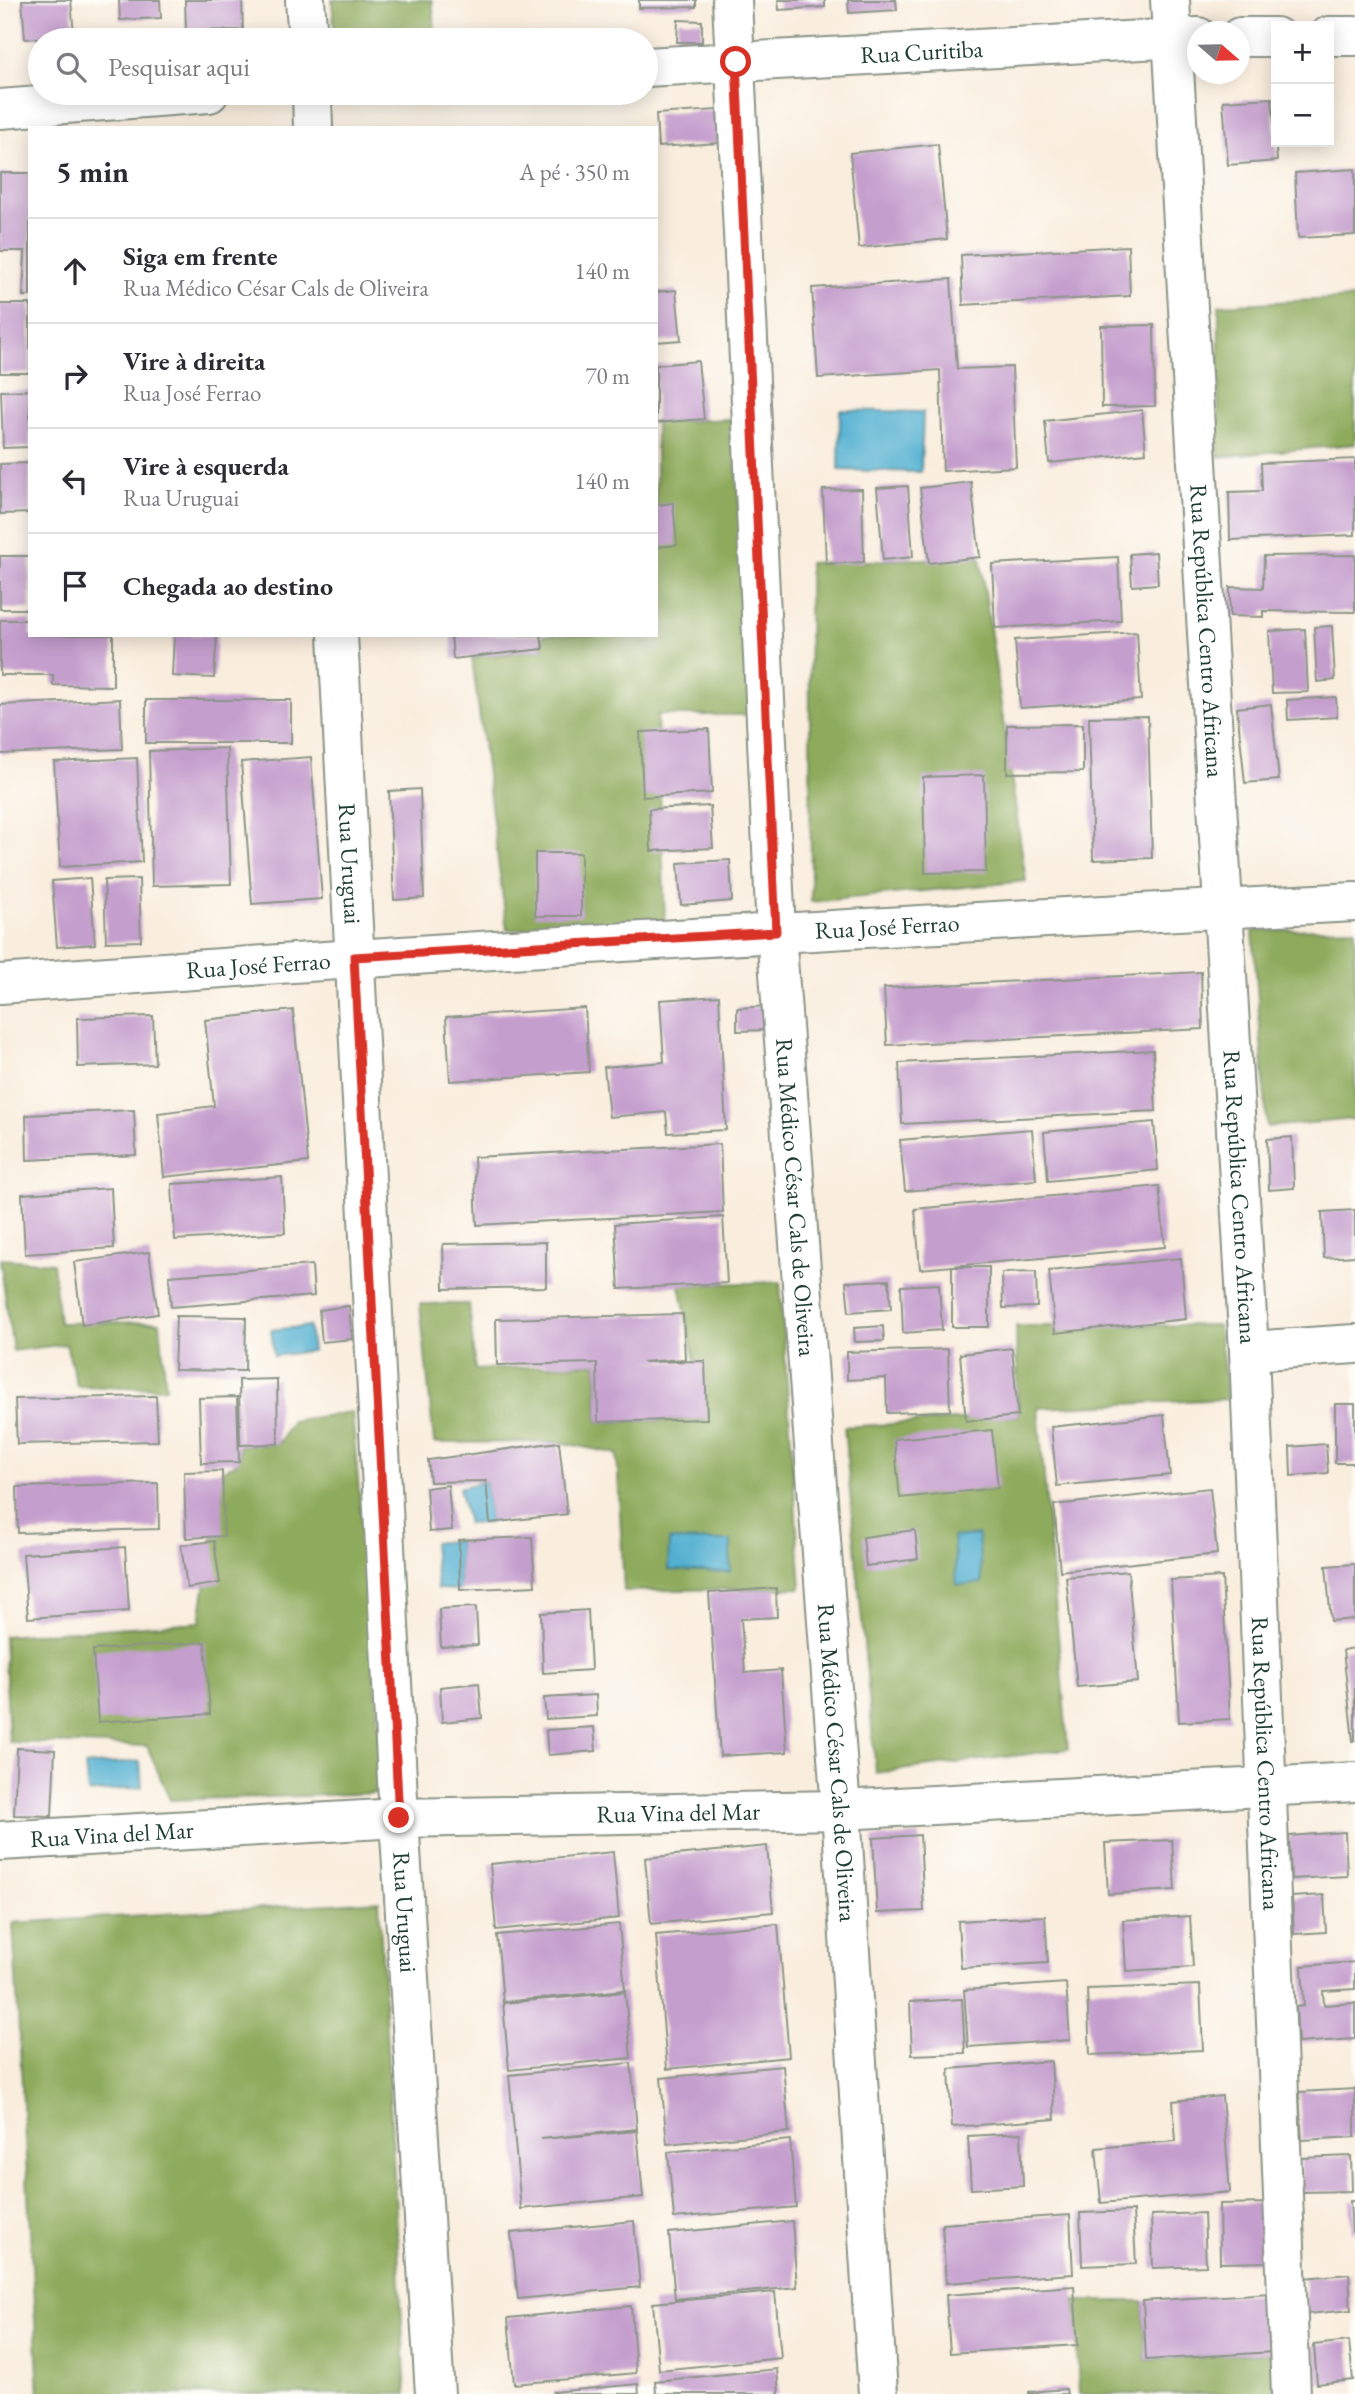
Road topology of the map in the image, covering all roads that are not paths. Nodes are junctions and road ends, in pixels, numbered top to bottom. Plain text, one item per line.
1 (305, 0) edge
2 (732, 0) edge
3 (1170, 0) edge
4 (307, 28) edge
5 (1334, 36) edge
6 (1355, 36) edge
7 (1250, 37) edge
8 (1271, 37) edge
9 (1185, 38) edge
10 (736, 62) junction
11 (658, 66) edge
12 (42, 105) edge
13 (312, 105) edge
14 (0, 108) edge
15 (313, 126) edge
16 (338, 637) edge
17 (1355, 902) edge
18 (1224, 909) junction
19 (776, 932) junction
20 (354, 957) junction
21 (0, 984) edge
22 (1355, 1344) edge
23 (1249, 1351) junction
24 (1355, 1782) edge
25 (1266, 1789) junction
26 (841, 1810) junction
27 (399, 1818) junction
28 (0, 1841) edge
29 (435, 2394) edge
30 (878, 2394) edge
31 (1291, 2394) edge

1 - 4 street
2 - 10 street, Rua Médico César Cals de Oliveira
3 - 9 street, Rua República Centro Africana
5 - 6 street
7 - 8 street
9 - 10 street, Rua Curitiba
9 - 18 street, Rua República Centro Africana
10 - 11 street, Rua Curitiba
10 - 19 street, Rua Médico César Cals de Oliveira
12 - 14 street
13 - 15 street
16 - 20 street, Rua Uruguai
17 - 18 street, Rua José Ferrao
18 - 19 street, Rua José Ferrao
18 - 23 street, Rua República Centro Africana
19 - 20 street, Rua José Ferrao
19 - 26 street, Rua Médico César Cals de Oliveira
20 - 21 street, Rua José Ferrao
20 - 27 street, Rua Uruguai
22 - 23 street
23 - 25 street, Rua República Centro Africana
24 - 25 street, Rua Vina del Mar
25 - 26 street, Rua Vina del Mar
25 - 31 street, Rua República Centro Africana
26 - 27 street, Rua Vina del Mar
26 - 30 street, Rua Médico César Cals de Oliveira
27 - 28 street, Rua Vina del Mar
27 - 29 street, Rua Uruguai

